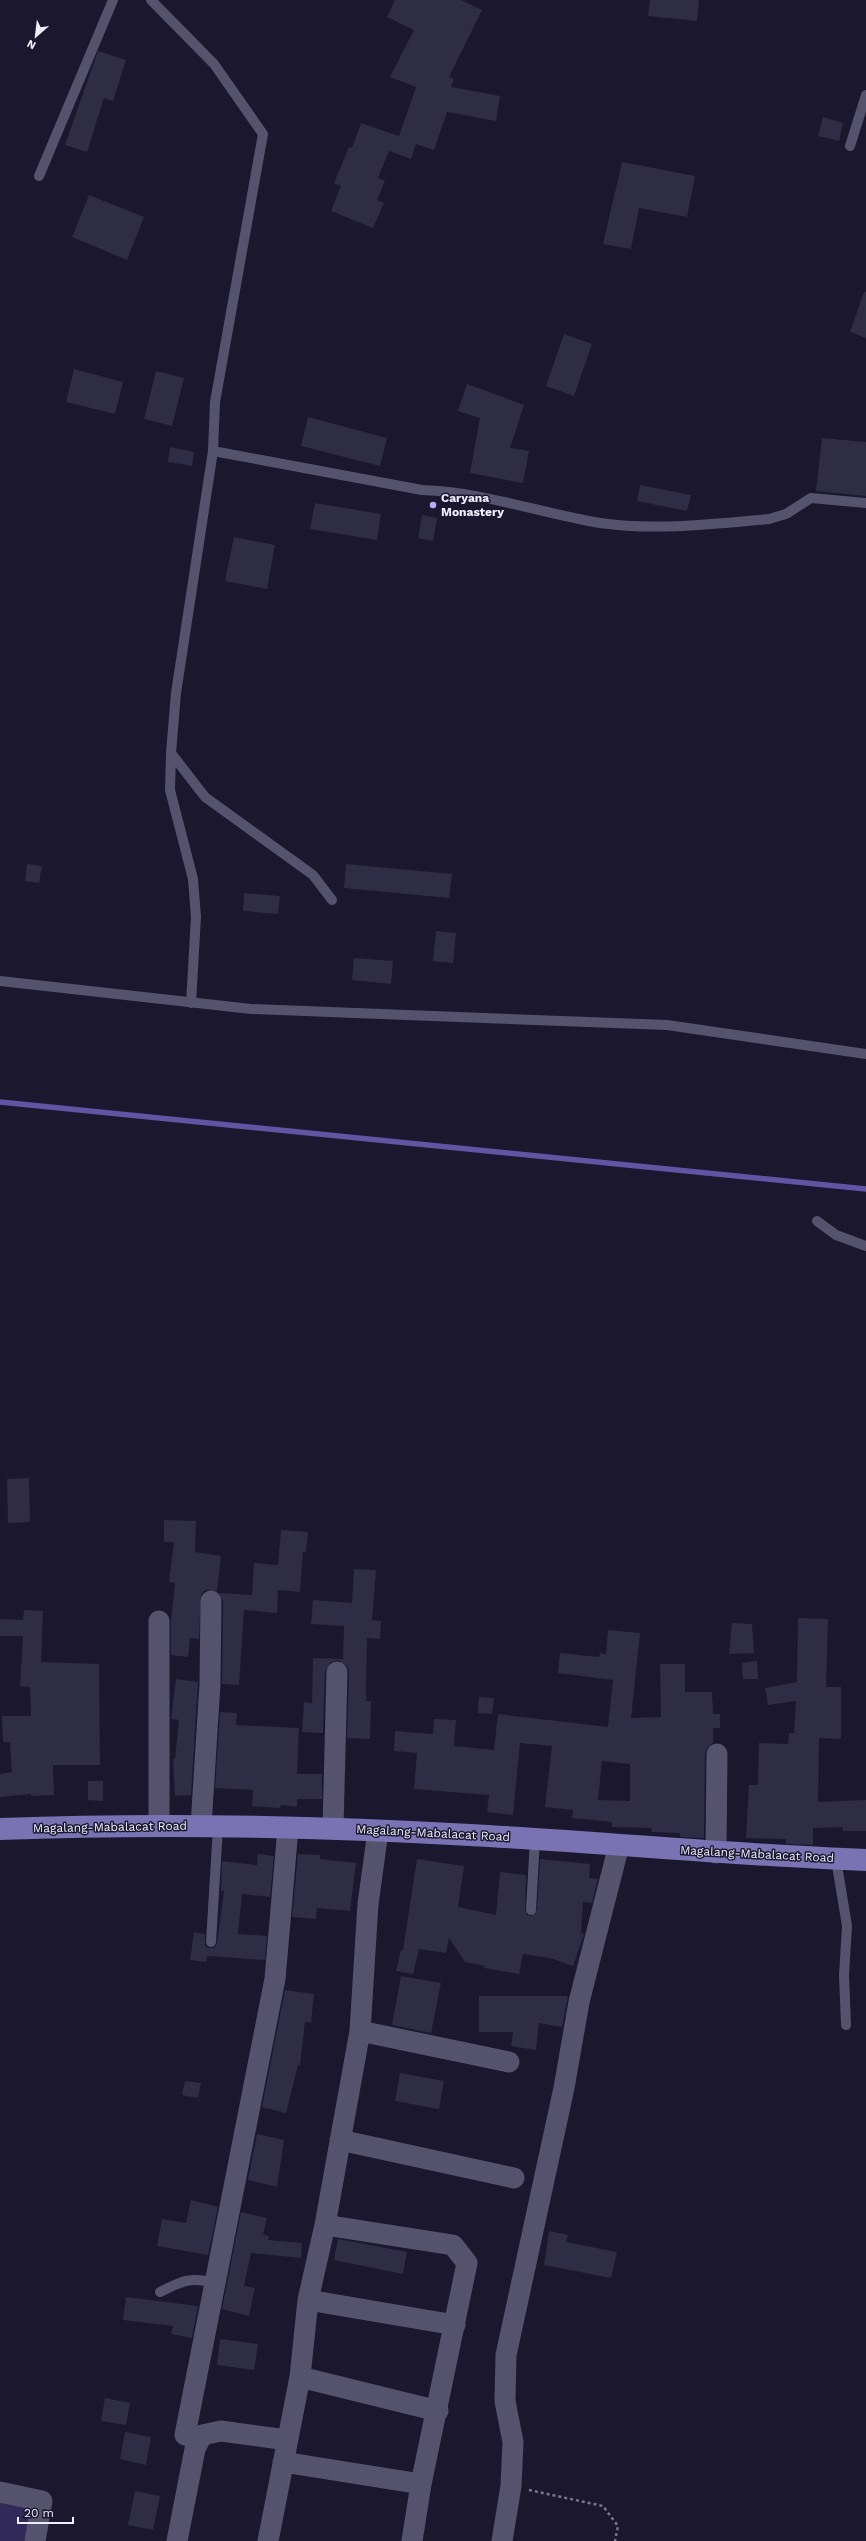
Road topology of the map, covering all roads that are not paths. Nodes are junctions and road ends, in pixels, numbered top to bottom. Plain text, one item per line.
1 (113, 0) edge
2 (151, 0) edge
3 (866, 96) edge
4 (850, 146) dead end
5 (39, 176) dead end
6 (213, 451) junction
7 (866, 503) edge
8 (171, 753) junction
9 (332, 900) dead end
10 (0, 980) edge
11 (192, 1003) junction
12 (866, 1054) edge
13 (817, 1221) dead end
14 (866, 1246) edge
15 (211, 1601) dead end
16 (159, 1621) dead end
17 (337, 1672) dead end
18 (717, 1754) dead end
19 (159, 1824) junction
20 (210, 1826) junction
21 (288, 1828) junction
22 (333, 1828) junction
23 (0, 1829) edge
24 (378, 1831) junction
25 (535, 1839) junction
26 (619, 1845) junction
27 (716, 1853) junction
28 (836, 1859) junction
29 (866, 1860) edge
30 (531, 1910) dead end
31 (211, 1942) dead end
32 (846, 2025) dead end
33 (360, 2031) junction
34 (509, 2062) dead end
35 (340, 2140) junction
36 (514, 2178) dead end
37 (325, 2225) junction
38 (216, 2283) junction
39 (160, 2292) dead end
40 (308, 2300) junction
41 (455, 2325) junction
42 (300, 2377) junction
43 (438, 2411) junction
44 (185, 2435) dead end
45 (287, 2440) junction
46 (283, 2462) junction
47 (421, 2484) junction
48 (0, 2492) edge
49 (274, 2540) edge
50 (35, 2541) edge
51 (178, 2541) edge
52 (412, 2541) edge
53 (502, 2541) edge

1 - 5 lane
2 - 6 lane
3 - 4 lane
6 - 7 lane
6 - 8 lane
8 - 9 lane
8 - 11 lane
10 - 11 lane
11 - 12 lane
13 - 14 lane
15 - 20 street
16 - 19 street
17 - 22 street
18 - 27 street
19 - 20 main road, Magalang-Mabalacat Road
19 - 23 main road, Magalang-Mabalacat Road
20 - 21 main road, Magalang-Mabalacat Road
20 - 31 lane
21 - 22 main road, Magalang-Mabalacat Road
21 - 38 street
22 - 24 main road, Magalang-Mabalacat Road
24 - 25 main road, Magalang-Mabalacat Road
24 - 33 street
25 - 26 main road, Magalang-Mabalacat Road
25 - 30 lane
26 - 27 main road, Magalang-Mabalacat Road
26 - 53 street
27 - 28 main road, Magalang-Mabalacat Road
28 - 29 main road, Magalang-Mabalacat Road
28 - 32 lane
33 - 34 street
33 - 35 street
35 - 36 street
35 - 37 street
37 - 40 street
37 - 41 street
38 - 39 lane
38 - 44 street
40 - 41 street
40 - 42 street
41 - 43 street
42 - 43 street
42 - 45 street
43 - 47 street
45 - 46 street
45 - 51 street
46 - 47 street
46 - 49 street
47 - 52 street
48 - 50 street

